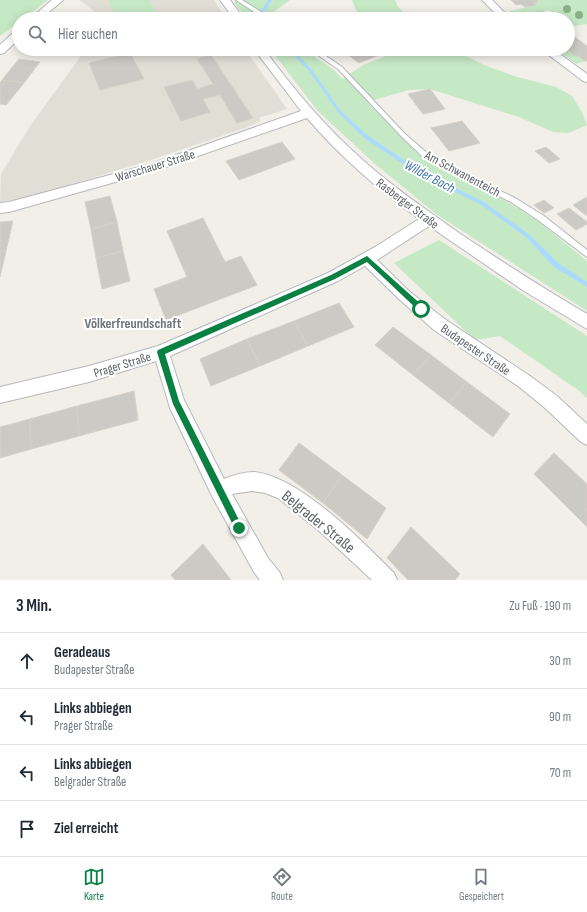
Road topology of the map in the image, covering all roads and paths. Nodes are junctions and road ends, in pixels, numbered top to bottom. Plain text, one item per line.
1 (58, 0) edge
2 (228, 0) edge
3 (238, 0) edge
4 (487, 0) edge
5 (43, 12) edge
6 (235, 12) edge
7 (257, 12) edge
8 (499, 12) edge
9 (12, 40) edge
10 (0, 51) edge
11 (264, 56) edge
12 (322, 56) edge
13 (556, 56) edge
14 (587, 78) edge
15 (308, 113) junction
16 (0, 208) edge
17 (429, 219) junction
18 (587, 254) edge
19 (367, 259) junction
20 (587, 322) edge
21 (161, 352) junction
22 (0, 395) edge
23 (587, 436) edge
24 (220, 491) junction
25 (273, 580) edge
26 (387, 580) edge

1 - 5 street
2 - 6 street
3 - 7 lane
4 - 8 street
9 - 10 street
11 - 15 street, Rasberger Straße
12 - 18 lane, Am Schwanenteich
13 - 14 street
15 - 16 street, Warschauer Straße
15 - 17 street, Rasberger Straße
17 - 19 street, Prager Straße
17 - 20 street, Rasberger Straße
19 - 21 street, Prager Straße
19 - 23 street, Budapester Straße
21 - 22 street, Prager Straße
21 - 24 street
24 - 25 street
24 - 26 street, Belgrader Straße

